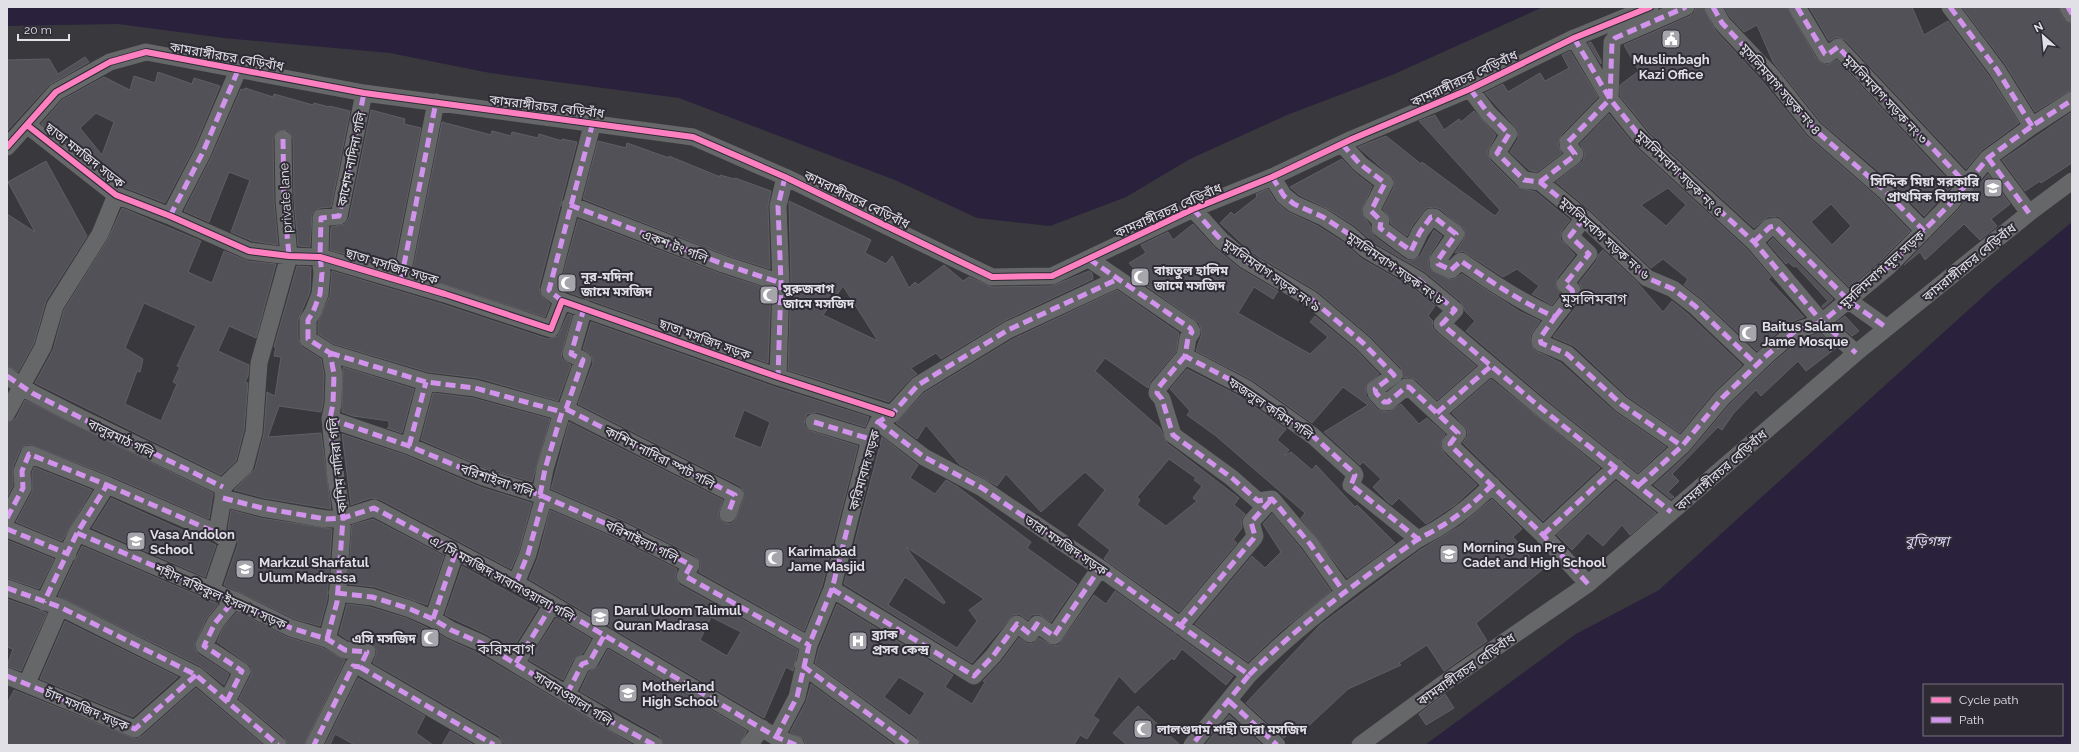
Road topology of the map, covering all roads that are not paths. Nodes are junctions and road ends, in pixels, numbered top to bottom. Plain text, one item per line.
1 (1650, 7) edge
2 (1686, 7) edge
3 (1712, 7) edge
4 (1797, 7) edge
5 (1950, 7) edge
6 (2068, 7) edge
7 (2072, 14) edge
8 (1574, 38) junction
9 (239, 68) junction
10 (1470, 88) junction
11 (364, 93) junction
12 (1610, 99) junction
13 (2072, 100) edge
14 (436, 102) junction
15 (593, 122) junction
16 (27, 125) junction
17 (2032, 126) junction
18 (282, 139) dead end
19 (1342, 144) junction
20 (7, 147) edge
21 (1988, 158) junction
22 (785, 177) junction
23 (1272, 177) junction
24 (2072, 181) edge
25 (1540, 182) junction
26 (1967, 185) junction
27 (116, 195) junction
28 (570, 205) junction
29 (1193, 209) junction
30 (2029, 213) junction
31 (170, 216) junction
32 (1584, 218) junction
33 (1924, 231) junction
34 (1754, 242) junction
35 (289, 256) junction
36 (320, 257) junction
37 (1089, 259) junction
38 (1118, 279) junction
39 (401, 280) junction
40 (781, 283) junction
41 (562, 301) junction
42 (1849, 301) junction
43 (584, 308) junction
44 (1555, 316) junction
45 (1822, 322) junction
46 (1887, 328) junction
47 (330, 353) junction
48 (1856, 353) junction
49 (1185, 356) junction
50 (1757, 365) junction
51 (1491, 366) junction
52 (7, 376) edge
53 (778, 377) junction
54 (426, 382) junction
55 (22, 385) junction
56 (564, 410) junction
57 (7, 413) edge
58 (1437, 413) junction
59 (885, 418) junction
60 (330, 419) junction
61 (814, 422) dead end
62 (870, 439) junction
63 (408, 446) junction
64 (1682, 446) junction
65 (1616, 467) junction
66 (107, 485) junction
67 (1492, 485) junction
68 (1639, 485) junction
69 (223, 492) junction
70 (540, 494) junction
71 (1272, 499) junction
72 (1672, 512) junction
73 (728, 514) dead end
74 (7, 518) edge
75 (343, 518) junction
76 (7, 529) edge
77 (217, 532) junction
78 (76, 533) junction
79 (1543, 535) junction
80 (1418, 539) junction
81 (456, 551) junction
82 (68, 554) junction
83 (1100, 568) junction
84 (516, 583) junction
85 (1588, 584) junction
86 (7, 588) edge
87 (832, 589) junction
88 (211, 591) junction
89 (1344, 592) junction
90 (337, 593) junction
91 (234, 600) junction
92 (44, 602) junction
93 (552, 605) junction
94 (60, 607) junction
95 (433, 619) junction
96 (1180, 626) junction
97 (604, 636) junction
98 (327, 639) junction
99 (809, 645) junction
100 (363, 659) junction
101 (516, 663) junction
102 (803, 666) junction
103 (196, 675) junction
104 (1249, 675) junction
105 (7, 676) edge
106 (27, 684) junction
107 (567, 694) junction
108 (227, 701) junction
109 (1229, 701) junction
110 (782, 739) edge
111 (278, 745) edge
112 (314, 745) edge
113 (494, 745) edge
114 (654, 745) edge
115 (749, 745) edge
116 (911, 745) edge
117 (1192, 745) edge
118 (1277, 745) edge
119 (1360, 745) edge

1 - 8 street, কামরাঙ্গীরচর বেড়িবাঁধ
2 - 12 street
3 - 33 street, মুসলিমবাগ সড়ক নং ৪
4 - 26 street, মুসলিমবাগ সড়ক নং ৩
5 - 17 street
6 - 7 street
8 - 10 street, কামরাঙ্গীরচর বেড়িবাঁধ
8 - 12 street, মুসলিমবাগ সড়ক নং ৫
9 - 11 street, কামরাঙ্গীরচর বেড়িবাঁধ
9 - 16 street, কামরাঙ্গীরচর বেড়িবাঁধ
9 - 31 street
10 - 19 street, কামরাঙ্গীরচর বেড়িবাঁধ
10 - 25 street, মুসলিমবাগ সড়ক নং ৬
11 - 14 street, কামরাঙ্গীরচর বেড়িবাঁধ
11 - 36 street, কাশেম নাদিনা গলি
12 - 25 street
12 - 34 street, মুসলিমবাগ সড়ক নং ৫
13 - 17 street, মুসলিমবাগ মূল সড়ক
14 - 15 street, কামরাঙ্গীরচর বেড়িবাঁধ
14 - 39 street
15 - 22 street, কামরাঙ্গীরচর বেড়িবাঁধ
15 - 28 street
16 - 20 street, ছাতা মসজিদ সড়ক
16 - 27 street, ছাতা মসজিদ সড়ক
17 - 21 street, মুসলিমবাগ মূল সড়ক
18 - 35 street, private lane
19 - 23 street, কামরাঙ্গীরচর বেড়িবাঁধ
19 - 44 street
21 - 26 street, মুসলিমবাগ মূল সড়ক
21 - 30 street
22 - 37 street, কামরাঙ্গীরচর বেড়িবাঁধ
22 - 40 street
23 - 29 street, কামরাঙ্গীরচর বেড়িবাঁধ
23 - 51 street, মুসলিমবাগ সড়ক নং ৮
24 - 30 street, কামরাঙ্গীরচর বেড়িবাঁধ
25 - 32 street, মুসলিমবাগ সড়ক নং ৬
26 - 33 street, মুসলিমবাগ মূল সড়ক
27 - 31 street, ছাতা মসজিদ সড়ক
27 - 55 street
28 - 40 street, একশ টং গলি
28 - 41 street
29 - 37 street, কামরাঙ্গীরচর বেড়িবাঁধ
29 - 58 street, মুসলিমবাগ সড়ক নং ৯
30 - 46 street, কামরাঙ্গীরচর বেড়িবাঁধ
31 - 35 street, ছাতা মসজিদ সড়ক
32 - 44 street
32 - 50 street, মুসলিমবাগ সড়ক নং ৬
33 - 42 street, মুসলিমবাগ মূল সড়ক
34 - 42 street
34 - 45 street, মুসলিমবাগ সড়ক নং ৫
35 - 36 street, ছাতা মসজিদ সড়ক
35 - 69 street
36 - 39 street, ছাতা মসজিদ সড়ক
36 - 47 street
37 - 38 street
38 - 49 street
38 - 59 street, করিমাবাদ সড়ক
39 - 41 street, ছাতা মসজিদ সড়ক
40 - 53 street
41 - 43 street, ছাতা মসজিদ সড়ক
42 - 45 street, মুসলিমবাগ মূল সড়ক
42 - 46 street
43 - 53 street, ছাতা মসজিদ সড়ক
43 - 56 street, বরিশাইলা গলি
44 - 64 street
45 - 48 street, মুসলিমবাগ সড়ক নং ৫
45 - 50 street, মুসলিমবাগ মূল সড়ক
46 - 48 street, কামরাঙ্গীরচর বেড়িবাঁধ
47 - 54 street
47 - 60 street, কাশিম নাদিরা গলি
48 - 72 street, কামরাঙ্গীরচর বেড়িবাঁধ
49 - 71 street
49 - 80 street, ফজলুল করিম গলি
50 - 64 street, মুসলিমবাগ মূল সড়ক
51 - 58 street
51 - 65 street, মুসলিমবাগ সড়ক নং ৮
52 - 55 street, বালুরমাঠ গলি
53 - 59 street, ছাতা মসজিদ সড়ক
54 - 56 street
54 - 63 street
55 - 57 street
55 - 69 street, বালুরমাঠ গলি
56 - 70 street, বরিশাইলা গলি
56 - 73 street, কাশিম নাদিরা স্পট গলি
58 - 67 street, মুসলিমবাগ সড়ক নং ৯
59 - 62 street, করিমাবাদ সড়ক
59 - 83 street, তারা মসজিদ সড়ক
60 - 63 street, বরিশাইলা গলি
60 - 75 street, কাশিম নাদিরা গলি
61 - 62 street
62 - 87 street, করিমাবাদ সড়ক
63 - 70 street, বরিশাইলা গলি
64 - 68 street, মুসলিমবাগ মূল সড়ক
65 - 68 street, মুসলিমবাগ সড়ক নং ৮
65 - 79 street
66 - 74 street
66 - 77 street
66 - 78 street
67 - 79 street
67 - 80 street
68 - 72 street, মুসলিমবাগ সড়ক নং ৮
69 - 75 street, এ/সি মসজিদ সাবানওয়ালা গলি
69 - 77 street
70 - 84 street
70 - 99 street, বরিশাইল্যা গলি
71 - 89 street
71 - 96 street
72 - 85 street, কামরাঙ্গীরচর বেড়িবাঁধ
75 - 81 street, এ/সি মসজিদ সাবানওয়ালা গলি
75 - 90 street, কাশিম নাদিরা গলি
76 - 82 street
77 - 88 street
78 - 82 street
78 - 88 street, শহীদ রফিকুল ইসলাম সড়ক
79 - 85 street
80 - 89 street
81 - 84 street, এ/সি মসজিদ সাবানওয়ালা গলি
81 - 95 street
82 - 92 street
83 - 87 street
83 - 96 street, তারা মসজিদ সড়ক
84 - 93 street, এ/সি মসজিদ সাবানওয়ালা গলি
85 - 119 street, কামরাঙ্গীরচর বেড়িবাঁধ
86 - 92 street
87 - 99 street, করিমাবাদ সড়ক
88 - 91 street, শহীদ রফিকুল ইসলাম সড়ক
89 - 104 street
90 - 95 street, সাবানওয়ালা গলি
90 - 98 street, কাশিম নাদিরা গলি
91 - 98 street, শহীদ রফিকুল ইসলাম সড়ক
91 - 108 street
92 - 94 street
93 - 97 street, এ/সি মসজিদ সাবানওয়ালা গলি
93 - 101 street
94 - 103 street
94 - 106 street
95 - 101 street, সাবানওয়ালা গলি
96 - 104 street, তারা মসজিদ সড়ক
97 - 107 street
97 - 110 street, এ/সি মসজিদ সাবানওয়ালা গলি
98 - 100 street, শহীদ রফিকুল ইসলাম সড়ক
99 - 102 street, করিমাবাদ সড়ক
100 - 112 street
100 - 113 street
101 - 107 street, সাবানওয়ালা গলি
102 - 110 street, করিমাবাদ সড়ক
102 - 116 street
103 - 106 street, চাঁদ মসজিদ সড়ক
103 - 108 street
104 - 109 street
105 - 106 street, চাঁদ মসজিদ সড়ক
107 - 114 street, সাবানওয়ালা গলি
108 - 111 street
109 - 117 street
109 - 118 street
110 - 115 street, করিমাবাদ সড়ক

